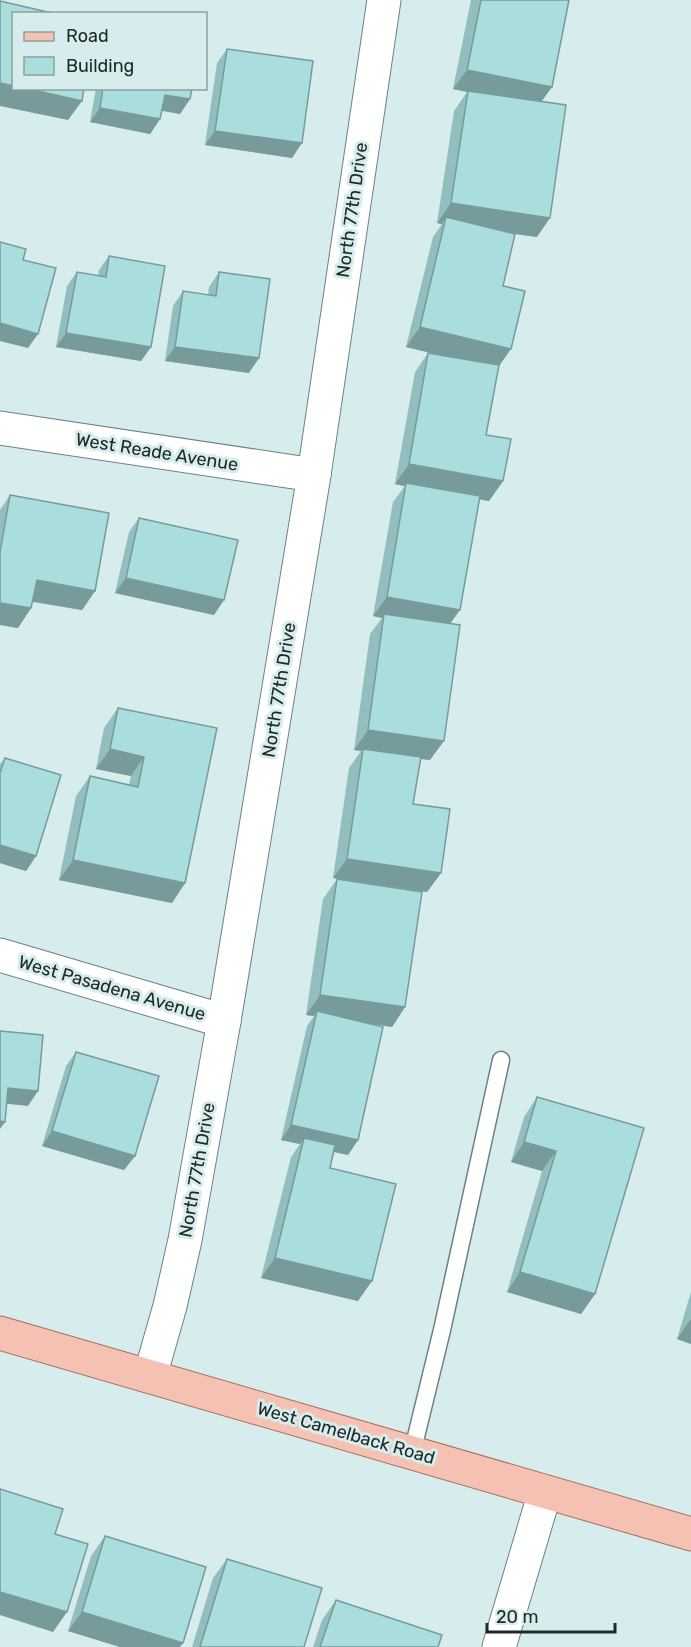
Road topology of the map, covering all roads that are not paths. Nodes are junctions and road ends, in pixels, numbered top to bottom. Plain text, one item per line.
1 (383, 0) edge
2 (0, 428) edge
3 (314, 475) junction
4 (0, 955) edge
5 (224, 1021) junction
6 (501, 1060) dead end
7 (0, 1333) edge
8 (150, 1376) junction
9 (412, 1453) junction
10 (545, 1492) junction
11 (691, 1534) edge
12 (499, 1647) edge

1 - 3 street, North 77th Drive
2 - 3 street, West Reade Avenue
3 - 5 street, North 77th Drive
4 - 5 street, West Pasadena Avenue
5 - 8 street, North 77th Drive
6 - 9 lane
7 - 8 main road, West Camelback Road
8 - 9 main road, West Camelback Road
9 - 10 main road, West Camelback Road
10 - 11 main road, West Camelback Road
10 - 12 street

